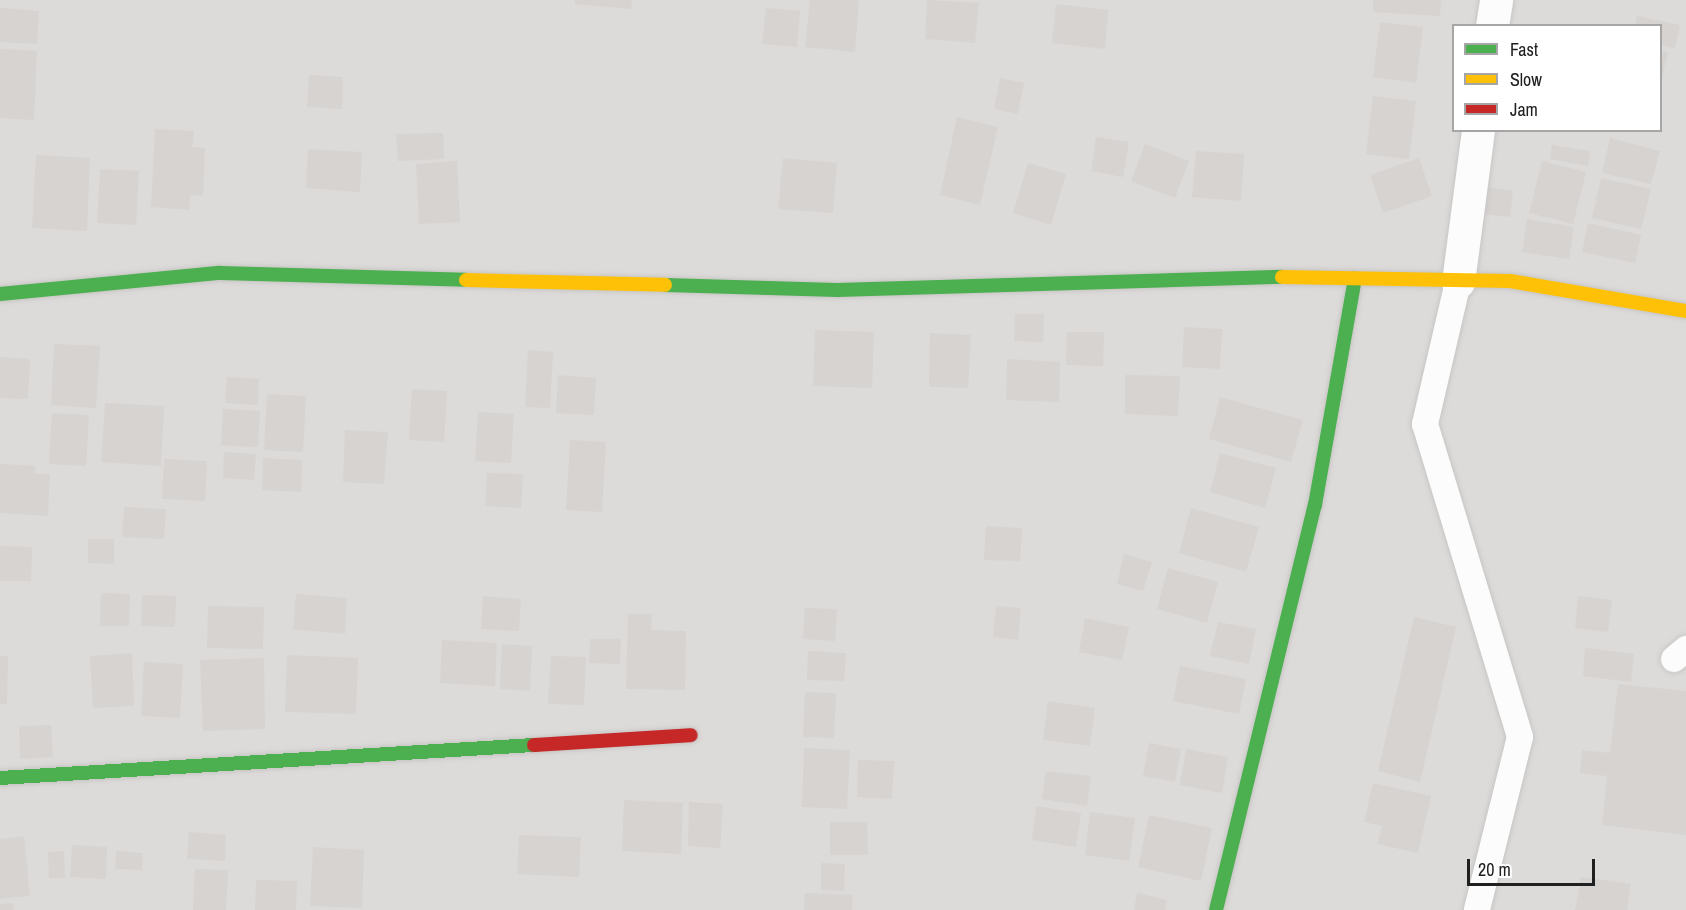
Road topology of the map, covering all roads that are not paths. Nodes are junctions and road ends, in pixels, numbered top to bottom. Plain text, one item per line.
1 (1496, 0) edge
2 (1492, 24) edge
3 (1478, 132) edge
4 (1354, 279) junction
5 (1458, 282) junction
6 (0, 294) edge
7 (1686, 311) edge
8 (692, 735) dead end
9 (0, 778) edge
10 (1216, 910) edge
11 (1477, 910) edge

1 - 2 street
3 - 5 street
4 - 5 street
4 - 6 street
4 - 10 street
5 - 7 street
5 - 11 lane
8 - 9 street

